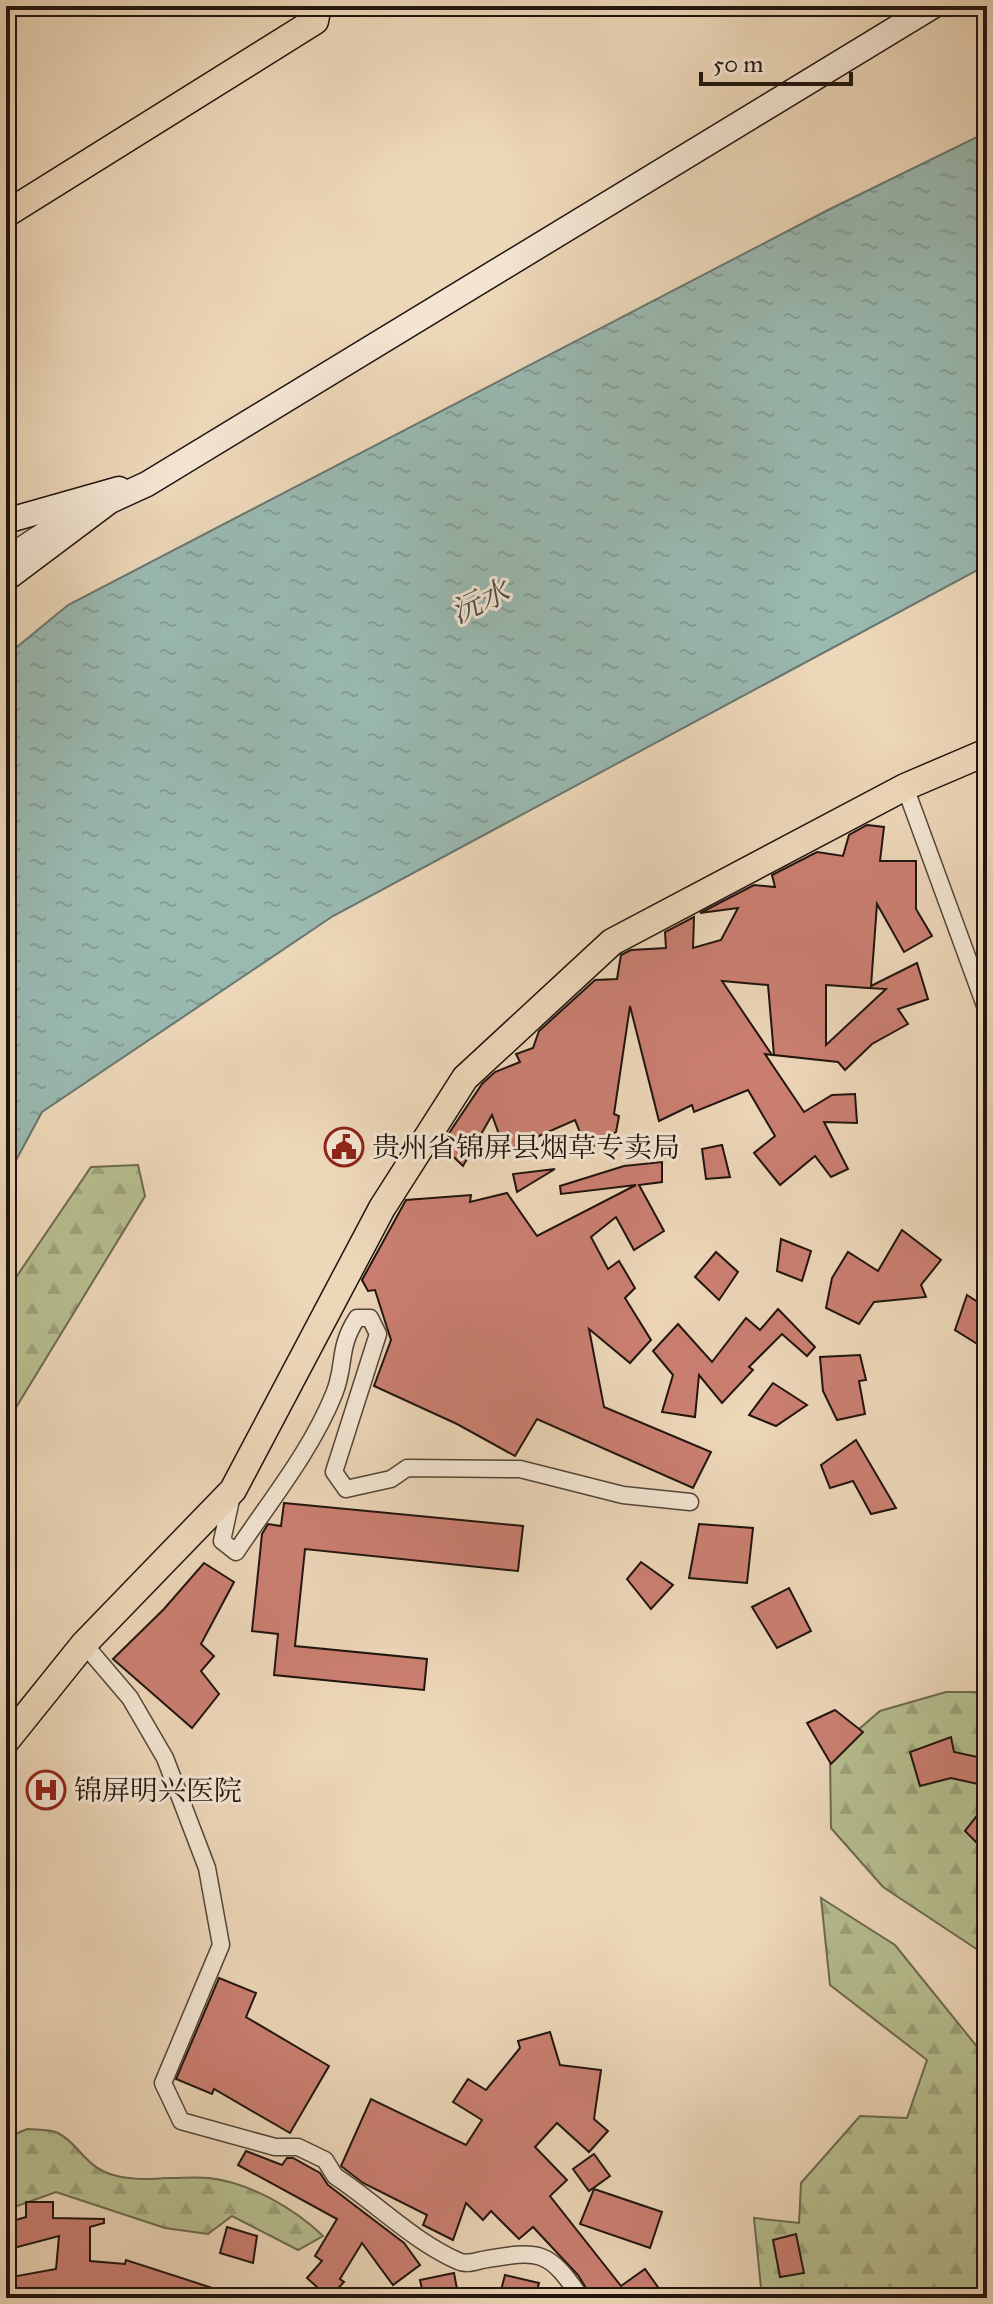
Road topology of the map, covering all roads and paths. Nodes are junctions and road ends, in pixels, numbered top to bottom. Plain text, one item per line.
1 (318, 6) edge
2 (933, 6) edge
3 (6, 214) edge
4 (147, 484) junction
5 (100, 493) junction
6 (6, 521) edge
7 (6, 555) edge
8 (6, 579) edge
9 (987, 752) edge
10 (905, 787) junction
11 (987, 1011) edge
12 (233, 1490) junction
13 (690, 1502) dead end
14 (84, 1644) junction
15 (6, 1741) edge
16 (581, 2298) edge

1 - 3 main road
2 - 4 street
4 - 5 street
4 - 8 street
5 - 6 street
5 - 7 street
9 - 10 main road
10 - 11 street
10 - 12 main road
12 - 13 street
12 - 14 main road
14 - 15 main road
14 - 16 street

